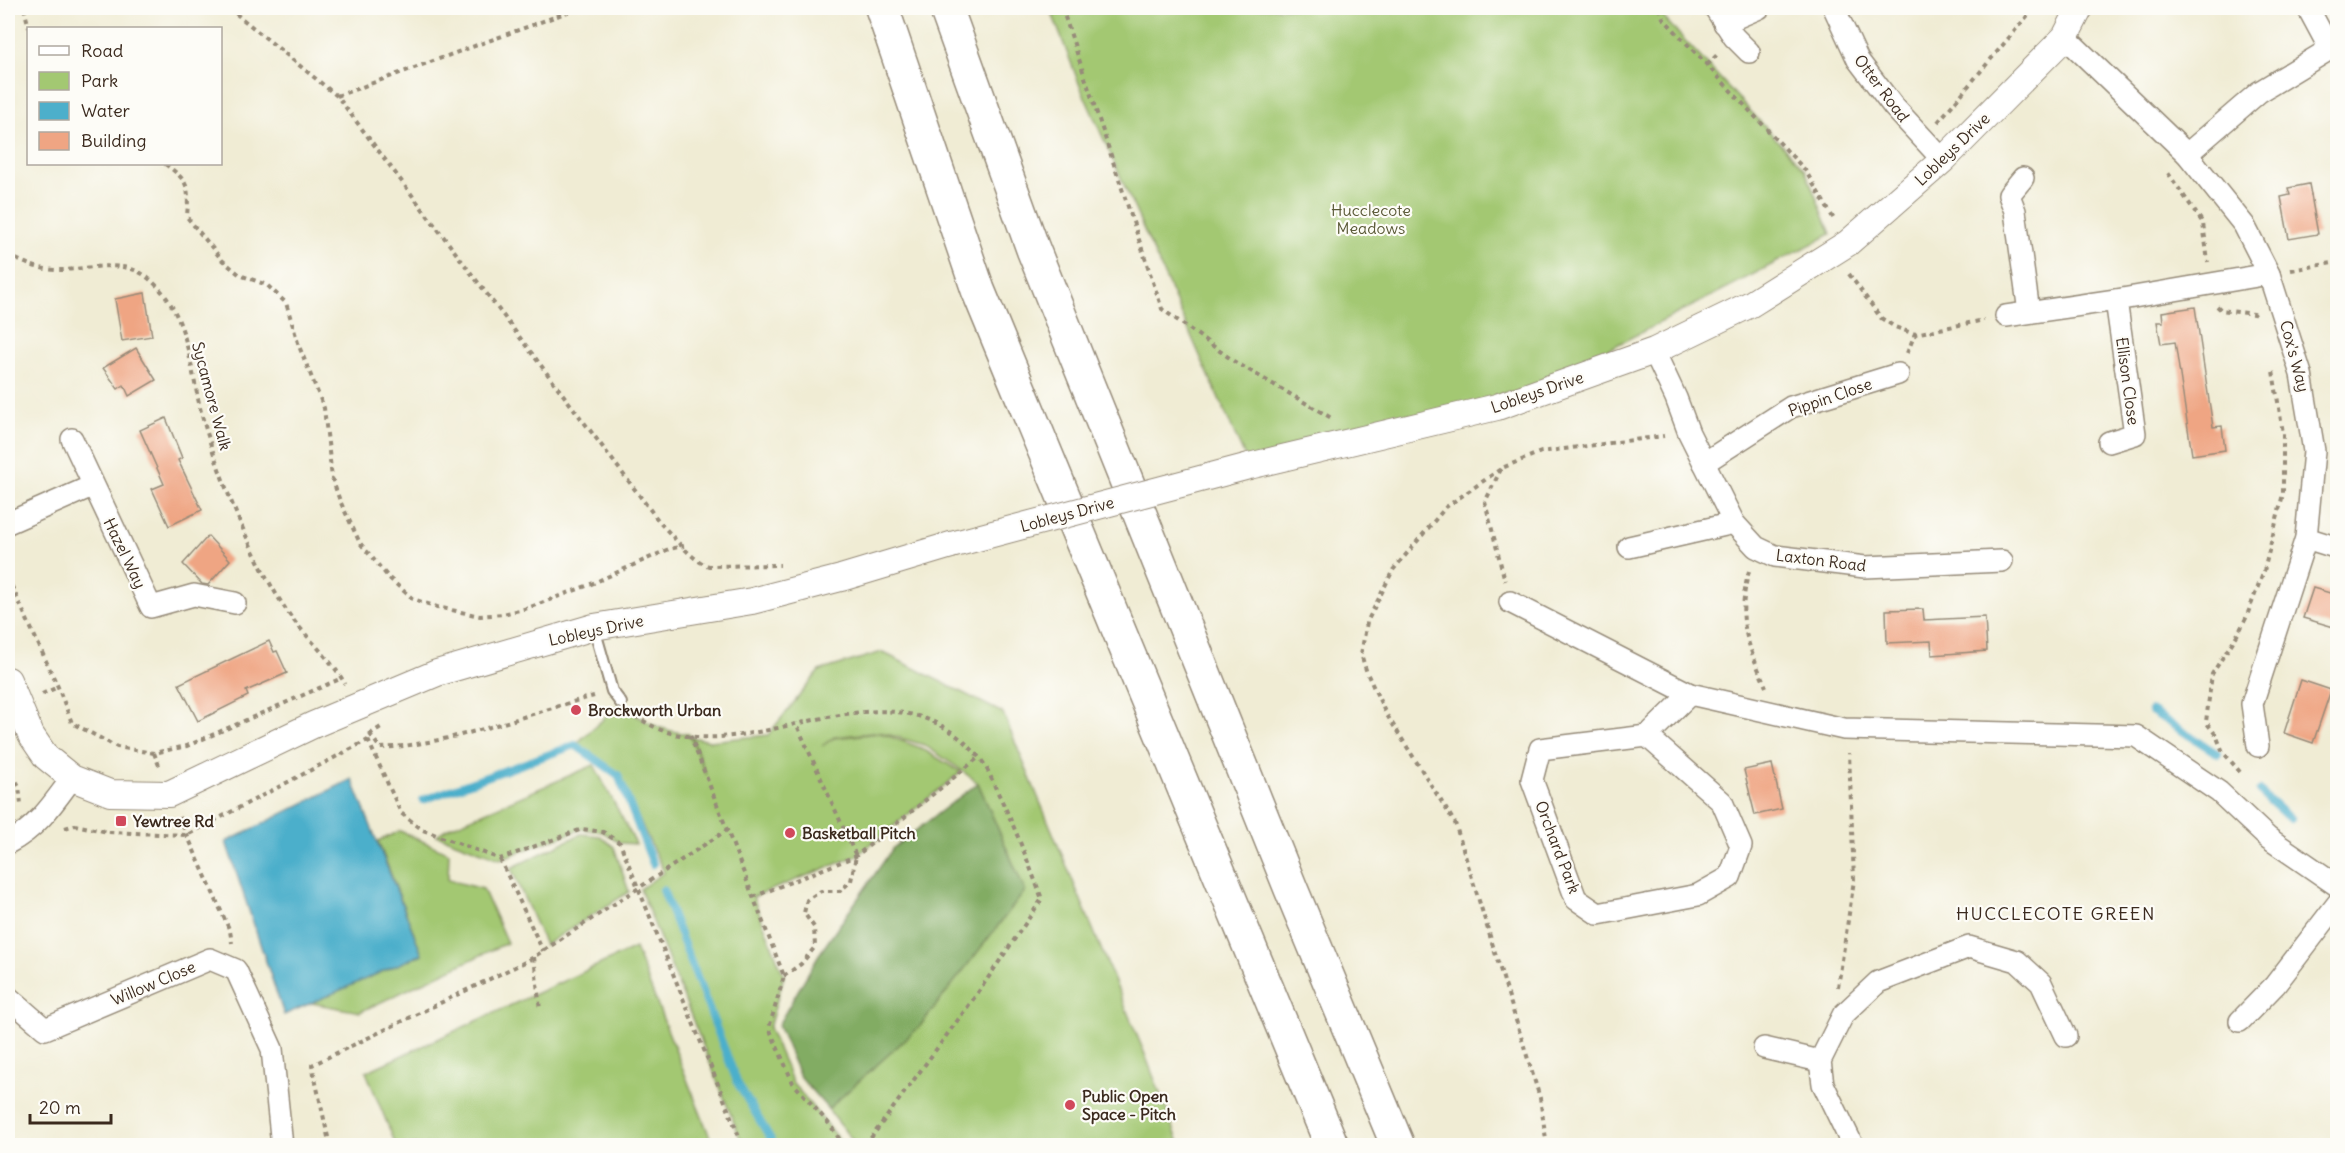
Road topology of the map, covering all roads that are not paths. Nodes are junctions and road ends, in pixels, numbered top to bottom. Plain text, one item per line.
1 (882, 8) edge
2 (946, 8) edge
3 (1759, 8) edge
4 (1834, 8) edge
5 (2080, 8) edge
6 (2308, 8) edge
7 (1719, 15) edge
8 (2065, 37) junction
9 (2334, 48) edge
10 (1749, 52) dead end
11 (2187, 154) junction
12 (1943, 160) junction
13 (2023, 178) dead end
14 (2269, 274) junction
15 (2116, 300) junction
16 (2029, 312) junction
17 (2006, 316) road end
18 (1654, 351) junction
19 (1898, 374) dead end
20 (72, 439) dead end
21 (2109, 442) dead end
22 (1704, 463) junction
23 (92, 486) junction
24 (8, 523) edge
25 (1734, 523) junction
26 (2306, 538) junction
27 (1629, 547) dead end
28 (2337, 548) edge
29 (2002, 561) dead end
30 (1510, 602) road end
31 (235, 603) dead end
32 (594, 627) junction
33 (8, 680) edge
34 (1690, 694) junction
35 (621, 702) road end
36 (1647, 736) junction
37 (2258, 746) road end
38 (72, 778) junction
39 (8, 843) edge
40 (2337, 886) edge
41 (2337, 903) edge
42 (8, 997) edge
43 (2240, 1021) dead end
44 (2066, 1036) dead end
45 (1764, 1048) dead end
46 (1820, 1061) junction
47 (282, 1146) edge
48 (1332, 1146) edge
49 (1398, 1146) edge
50 (1852, 1146) edge

1 - 48 highway
2 - 49 highway
3 - 7 street
4 - 12 street, Otter Road
5 - 8 street, Lobleys Drive
6 - 9 street
7 - 10 street
8 - 11 street, Cox's Way
8 - 12 street, Lobleys Drive
9 - 11 street
11 - 14 street, Cox's Way
12 - 18 street, Lobleys Drive
13 - 16 street
14 - 15 street
14 - 26 street, Cox's Way
15 - 16 street
15 - 21 street, Ellison Close
16 - 17 street
18 - 22 street, Laxton Road
18 - 32 street, Lobleys Drive, bridge
19 - 22 street, Pippin Close
20 - 23 street, Hazel Way
22 - 25 street, Laxton Road
23 - 24 street
23 - 31 street, Hazel Way
25 - 27 street
25 - 29 street, Laxton Road
26 - 28 street
26 - 37 street, Cox's Way
30 - 34 street
32 - 35 lane
32 - 38 street, Lobleys Drive
33 - 38 street, Lobleys Drive
34 - 36 street
34 - 40 street
36 - 36 street, Orchard Park
38 - 39 street
41 - 43 street
42 - 47 street, Willow Close
44 - 46 street
45 - 46 street
46 - 50 street

